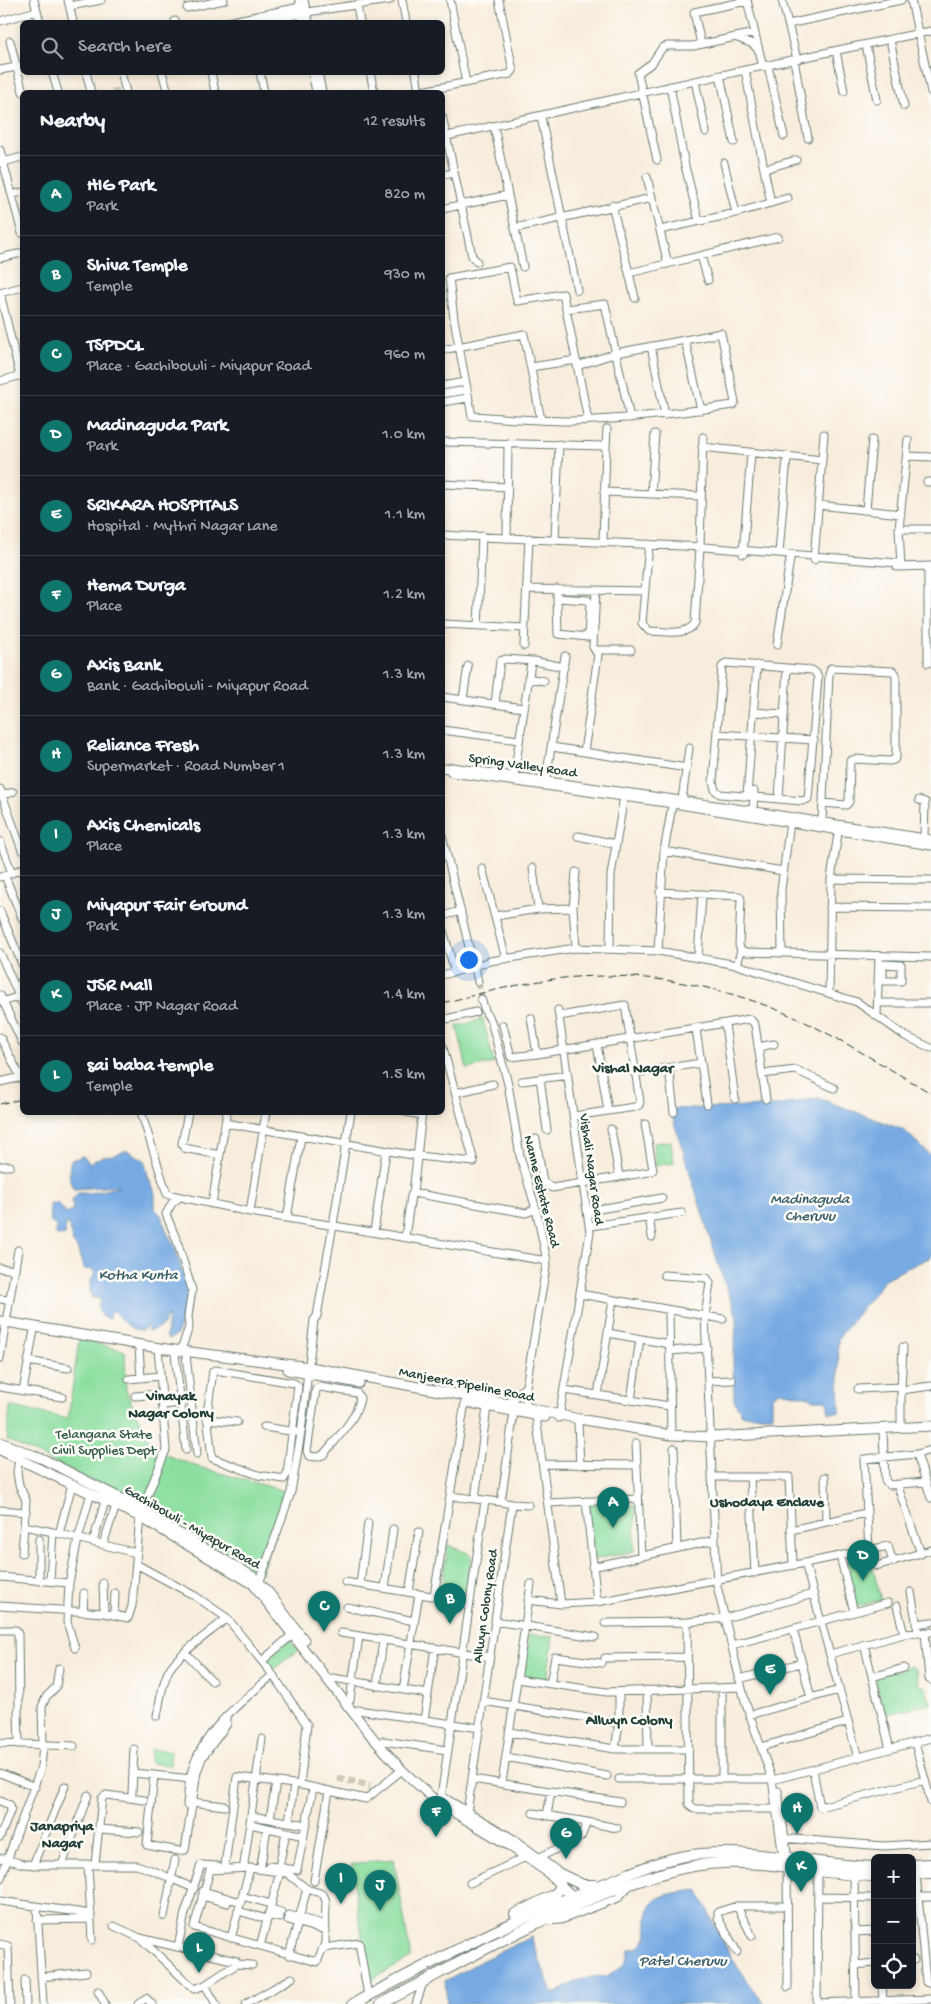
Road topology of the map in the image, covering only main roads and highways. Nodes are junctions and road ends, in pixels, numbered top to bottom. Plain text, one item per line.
1 (3, 1323) edge
2 (158, 1349) junction
3 (181, 1353) junction
4 (240, 1360) junction
5 (436, 1394) junction
6 (560, 1417) junction
7 (931, 1428) edge
8 (711, 1439) junction
9 (0, 1442) edge
10 (0, 1450) edge
11 (107, 1497) junction
12 (141, 1513) junction
13 (171, 1532) junction
14 (786, 1862) junction
15 (931, 1864) edge
16 (871, 1867) edge
17 (916, 1870) edge
18 (916, 1871) edge
19 (931, 1873) edge
20 (871, 1876) edge
21 (560, 1879) junction
22 (603, 1884) junction
23 (579, 1898) junction
24 (486, 1934) junction
25 (354, 2004) edge
26 (381, 2004) edge

1 - 2 main road, Manjeera Pipeline Road
1 - 2 main road, Manjeera Pipeline Road
2 - 3 main road, Manjeera Pipeline Road
3 - 4 main road, Manjeera Pipeline Road
3 - 4 main road, Manjeera Pipeline Road
4 - 5 main road, Manjeera Pipeline Road
5 - 6 main road, Manjeera Pipeline Road
5 - 6 main road, Manjeera Pipeline Road
6 - 8 main road, Manjeera Pipeline Road
6 - 8 main road, Manjeera Pipeline Road
7 - 8 main road, Manjeera Pipeline Road
7 - 8 main road, Manjeera Pipeline Road
9 - 11 main road, Gachibowli - Miyapur Road
10 - 11 main road
11 - 12 main road, Gachibowli - Miyapur Road
11 - 12 main road
12 - 13 main road, Gachibowli - Miyapur Road
13 - 21 main road
13 - 21 main road, Gachibowli - Miyapur Road
14 - 16 highway
14 - 20 highway
14 - 22 highway
14 - 23 highway
15 - 17 highway
18 - 19 highway
21 - 22 highway
21 - 23 main road
21 - 24 highway
22 - 23 highway
23 - 24 highway
23 - 26 highway
24 - 25 highway

